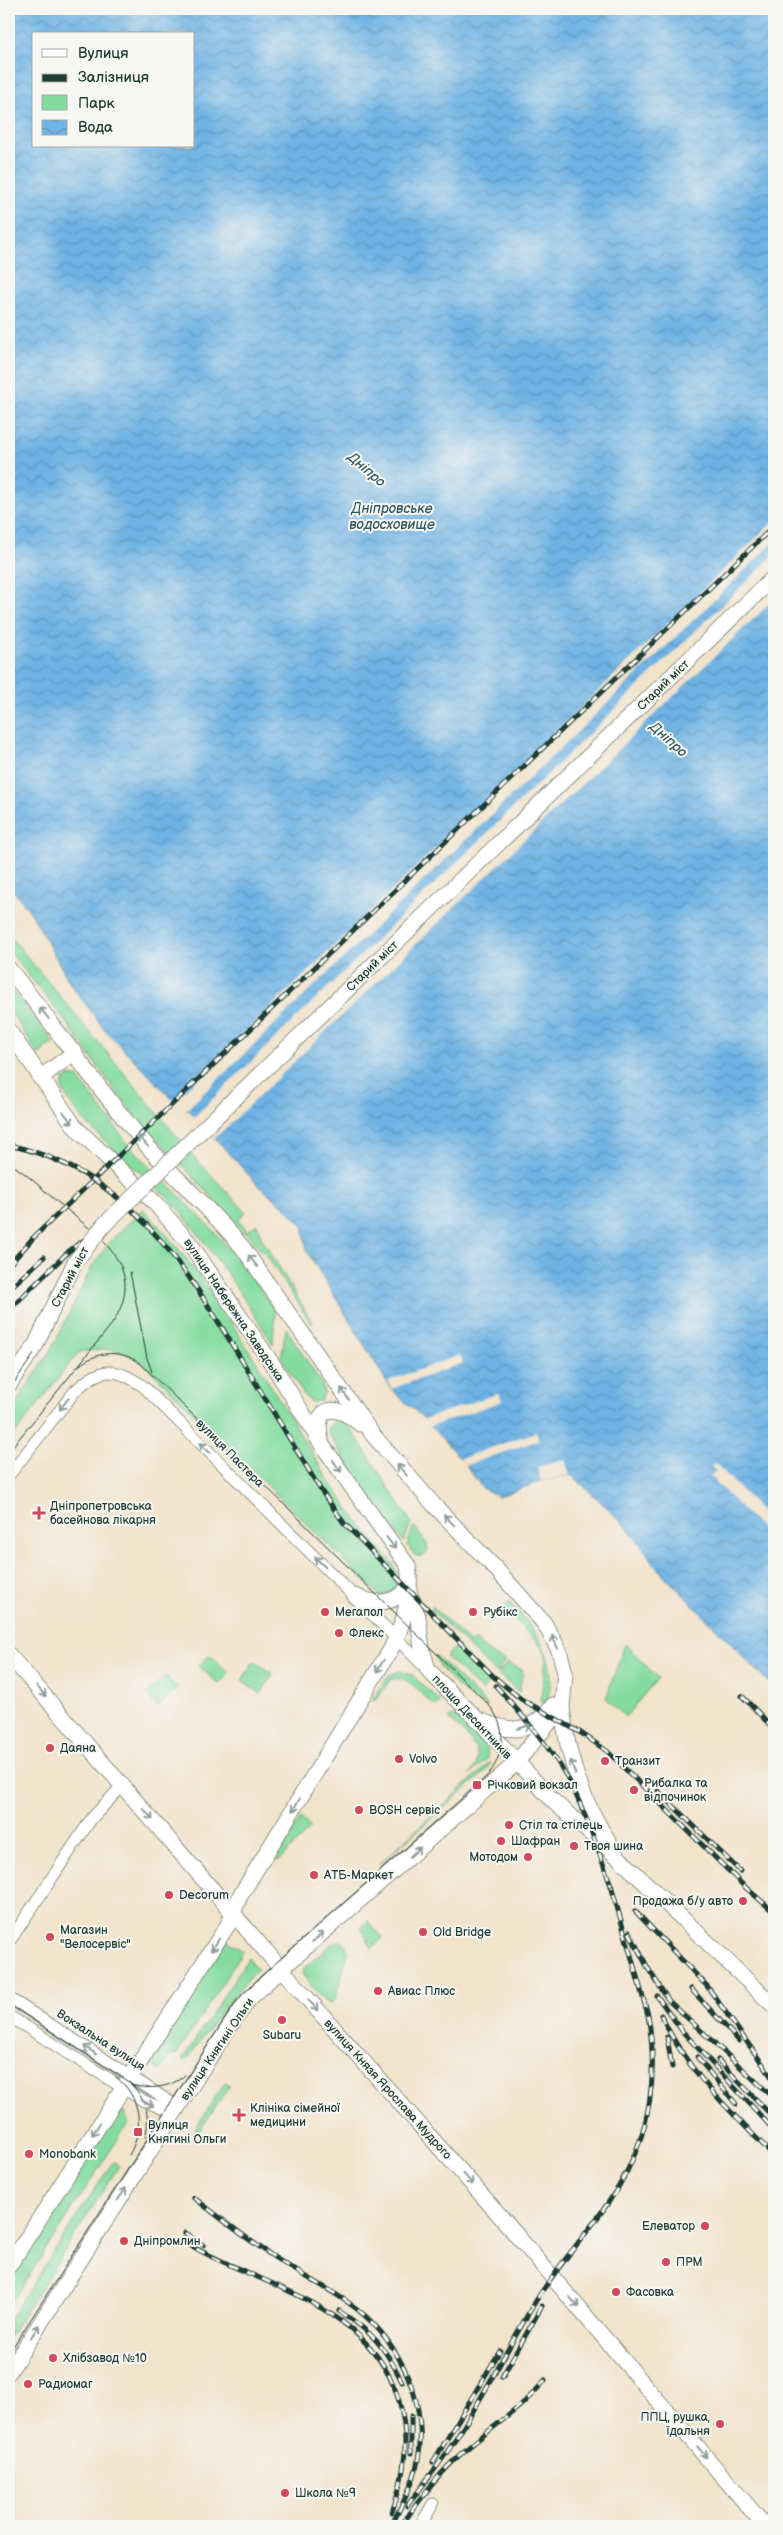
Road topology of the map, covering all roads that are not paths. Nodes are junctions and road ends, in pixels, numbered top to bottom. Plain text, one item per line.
1 (774, 577) edge
2 (9, 969) edge
3 (9, 980) edge
4 (23, 987) junction
5 (9, 1031) edge
6 (75, 1052) junction
7 (40, 1078) junction
8 (9, 1385) edge
9 (372, 1435) junction
10 (322, 1445) junction
11 (9, 1474) edge
12 (408, 1588) junction
13 (355, 1596) junction
14 (396, 1638) junction
15 (9, 1655) edge
16 (428, 1670) junction
17 (565, 1673) junction
18 (562, 1706) junction
19 (478, 1720) junction
20 (516, 1764) junction
21 (123, 1785) junction
22 (618, 1857) junction
23 (234, 1912) junction
24 (9, 1942) edge
25 (281, 1969) junction
26 (9, 1998) edge
27 (774, 2006) edge
28 (9, 2016) edge
29 (127, 2082) junction
30 (176, 2110) junction
31 (9, 2266) edge
32 (9, 2372) edge
33 (434, 2504) dead end
34 (420, 2526) edge
35 (765, 2526) edge

1 - 8 main road, Старий міст, bridge
2 - 4 main road
3 - 4 main road
6 -> 4 main road
5 - 7 main road, вулиця Набережна Заводська
6 - 7 main road
9 -> 6 main road
7 -> 10 main road, вулиця Набережна Заводська
9 - 10 main road
17 -> 9 main road
10 -> 12 main road, вулиця Набережна Заводська
13 -> 11 street, вулиця Пастера
12 - 13 main road
12 - 14 main road
12 - 16 main road, площа Десантників
13 - 14 street, вулиця Пастера
14 - 16 street, вулиця Пастера
14 -> 23 main road
15 -> 21 main road, вулиця Князя Ярослава Мудрого
16 - 19 main road, площа Десантників
17 - 18 main road
19 -> 17 main road
18 - 20 main road, площа Десантників
22 -> 18 main road
19 - 20 main road, площа Десантників
20 - 22 main road
25 -> 20 main road, вулиця Княгині Ольги
21 -> 23 main road, вулиця Князя Ярослава Мудрого
21 - 24 street
22 - 27 main road
23 - 25 main road, вулиця Князя Ярослава Мудрого
23 -> 29 main road
25 - 30 main road, вулиця Княгині Ольги
25 -> 35 main road, вулиця Князя Ярослава Мудрого
29 -> 26 street, Вокзальна вулиця
28 - 29 street, Вокзальна вулиця
29 - 30 street, Вокзальна вулиця
29 -> 31 main road
32 -> 30 main road, вулиця Княгині Ольги
33 - 34 street

